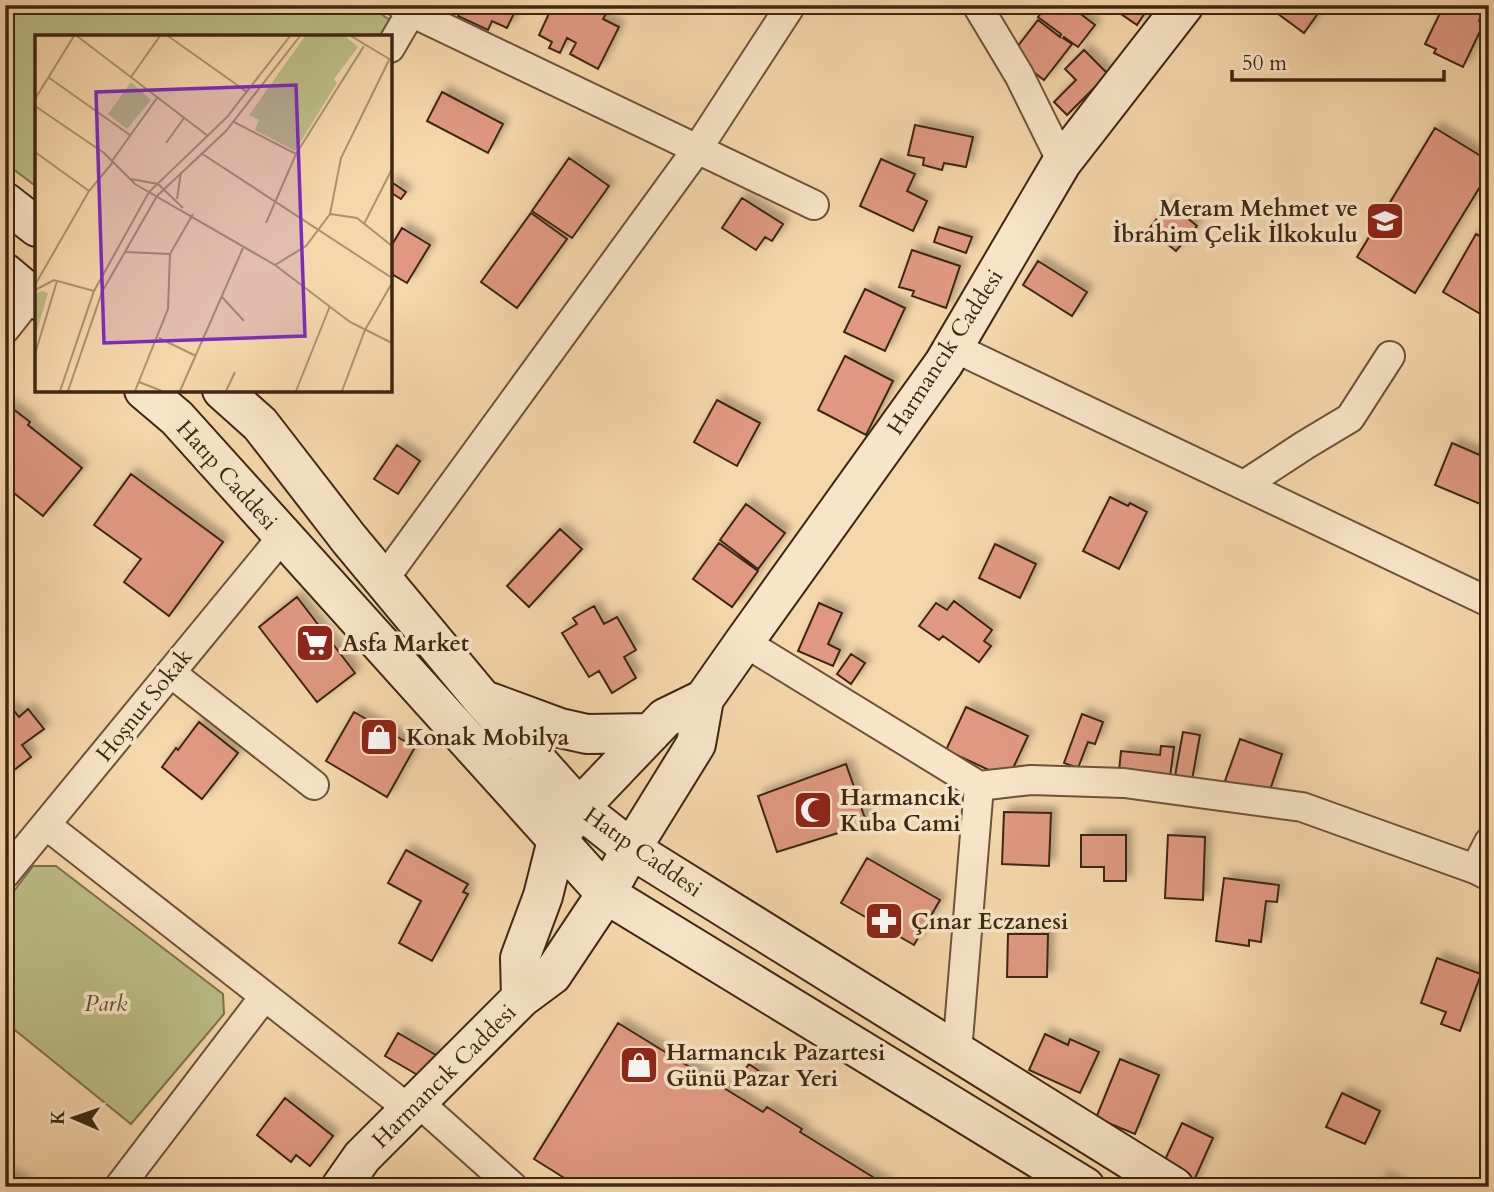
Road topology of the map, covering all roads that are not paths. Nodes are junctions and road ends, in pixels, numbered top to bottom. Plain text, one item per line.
1 (791, 5) edge
2 (977, 5) edge
3 (1184, 5) edge
4 (406, 9) edge
5 (392, 43) edge
6 (698, 148) junction
7 (1062, 162) junction
8 (5, 202) edge
9 (814, 205) dead end
10 (35, 225) edge
11 (24, 290) edge
12 (5, 329) edge
13 (953, 347) junction
14 (1390, 356) dead end
15 (146, 392) edge
16 (224, 392) edge
17 (1244, 485) junction
18 (283, 536) junction
19 (384, 579) junction
20 (1489, 602) edge
21 (744, 642) junction
22 (172, 673) junction
23 (482, 699) junction
24 (704, 699) junction
25 (651, 733) junction
26 (314, 785) dead end
27 (979, 786) junction
28 (579, 808) junction
29 (46, 825) junction
30 (557, 839) junction
31 (1489, 842) edge
32 (631, 849) junction
33 (1482, 873) edge
34 (5, 874) edge
35 (606, 894) junction
36 (264, 997) junction
37 (522, 998) junction
38 (957, 1052) junction
39 (414, 1106) junction
40 (119, 1187) edge
41 (341, 1187) edge
42 (513, 1187) edge
43 (1085, 1187) edge
44 (1174, 1187) edge

1 - 6 street
2 - 7 street
3 - 7 main road, Harmancık Caddesi
4 - 5 street
4 - 6 street
6 - 9 street
6 - 19 street
7 - 13 main road, Harmancık Caddesi
8 - 10 main road
11 - 12 street
13 - 17 street
13 - 21 main road, Harmancık Caddesi
14 - 17 street
15 - 18 main road, Hatıp Caddesi
16 - 19 main road, Hatıp Caddesi
17 - 20 street
18 - 22 street, Hoşnut Sokak
18 - 30 main road, Hatıp Caddesi
19 - 23 main road, Hatıp Caddesi
21 - 24 main road, Harmancık Caddesi
21 - 27 street
22 - 26 street
22 - 29 street, Hoşnut Sokak
23 - 25 main road
23 - 28 main road, Hatıp Caddesi
24 - 25 main road
24 - 32 main road, Harmancık Caddesi
25 - 28 main road
27 - 33 street
27 - 38 street
28 - 30 main road
28 - 32 main road, Hatıp Caddesi
29 - 34 street, Hoşnut Sokak
29 - 36 street
30 - 35 main road, Hatıp Caddesi
30 - 37 main road
31 - 33 street
32 - 35 main road, Harmancık Caddesi
32 - 38 main road, Hatıp Caddesi
35 - 37 main road, Harmancık Caddesi
35 - 43 main road, Hatıp Caddesi
36 - 39 street
36 - 40 street
37 - 39 main road, Harmancık Caddesi
38 - 44 main road, Hatıp Caddesi
39 - 41 main road, Harmancık Caddesi
39 - 42 street

